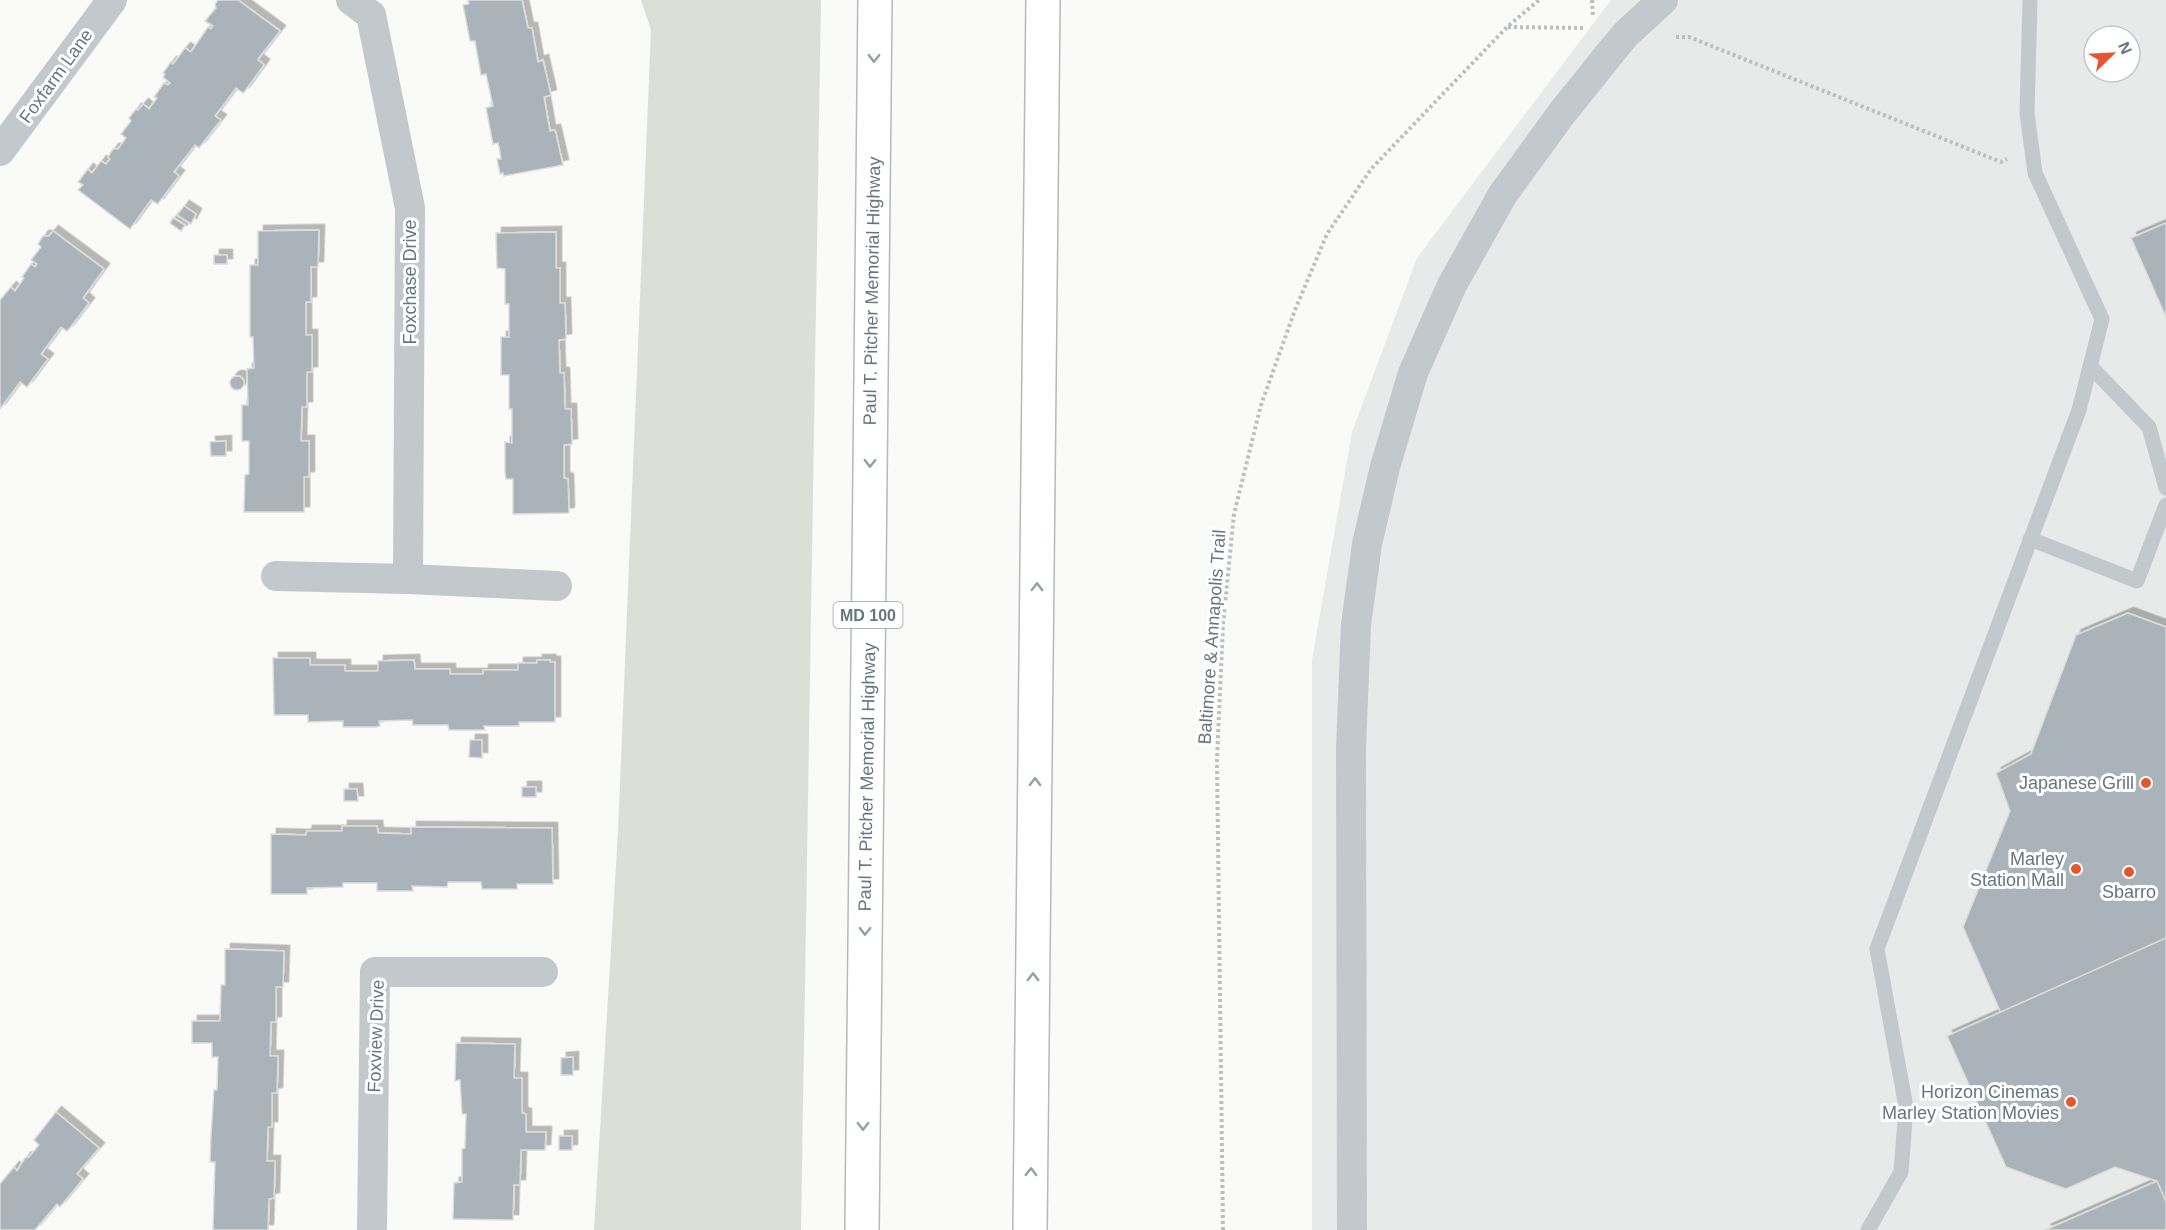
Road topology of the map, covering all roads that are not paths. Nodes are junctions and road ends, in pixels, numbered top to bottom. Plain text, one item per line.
1 (112, 0) edge
2 (351, 0) edge
3 (875, 0) edge
4 (1043, 0) edge
5 (1663, 0) edge
6 (2030, 0) edge
7 (0, 151) edge
8 (2090, 366) junction
9 (2166, 488) edge
10 (2166, 505) edge
11 (2030, 539) junction
12 (276, 576) dead end
13 (408, 579) junction
14 (556, 586) dead end
15 (543, 972) dead end
16 (372, 1230) edge
17 (862, 1230) edge
18 (1030, 1230) edge
19 (1352, 1230) edge
20 (1868, 1230) edge

1 - 7 street, Foxfarm Lane
2 - 13 street, Foxchase Drive
3 -> 17 highway, Paul T. Pitcher Memorial Highway / MD 100
18 -> 4 highway
5 - 19 street
6 - 8 lane
8 - 9 lane
8 - 11 lane
10 - 11 lane
11 - 20 lane
12 - 13 street
13 - 14 street
15 - 16 street, Foxview Drive

